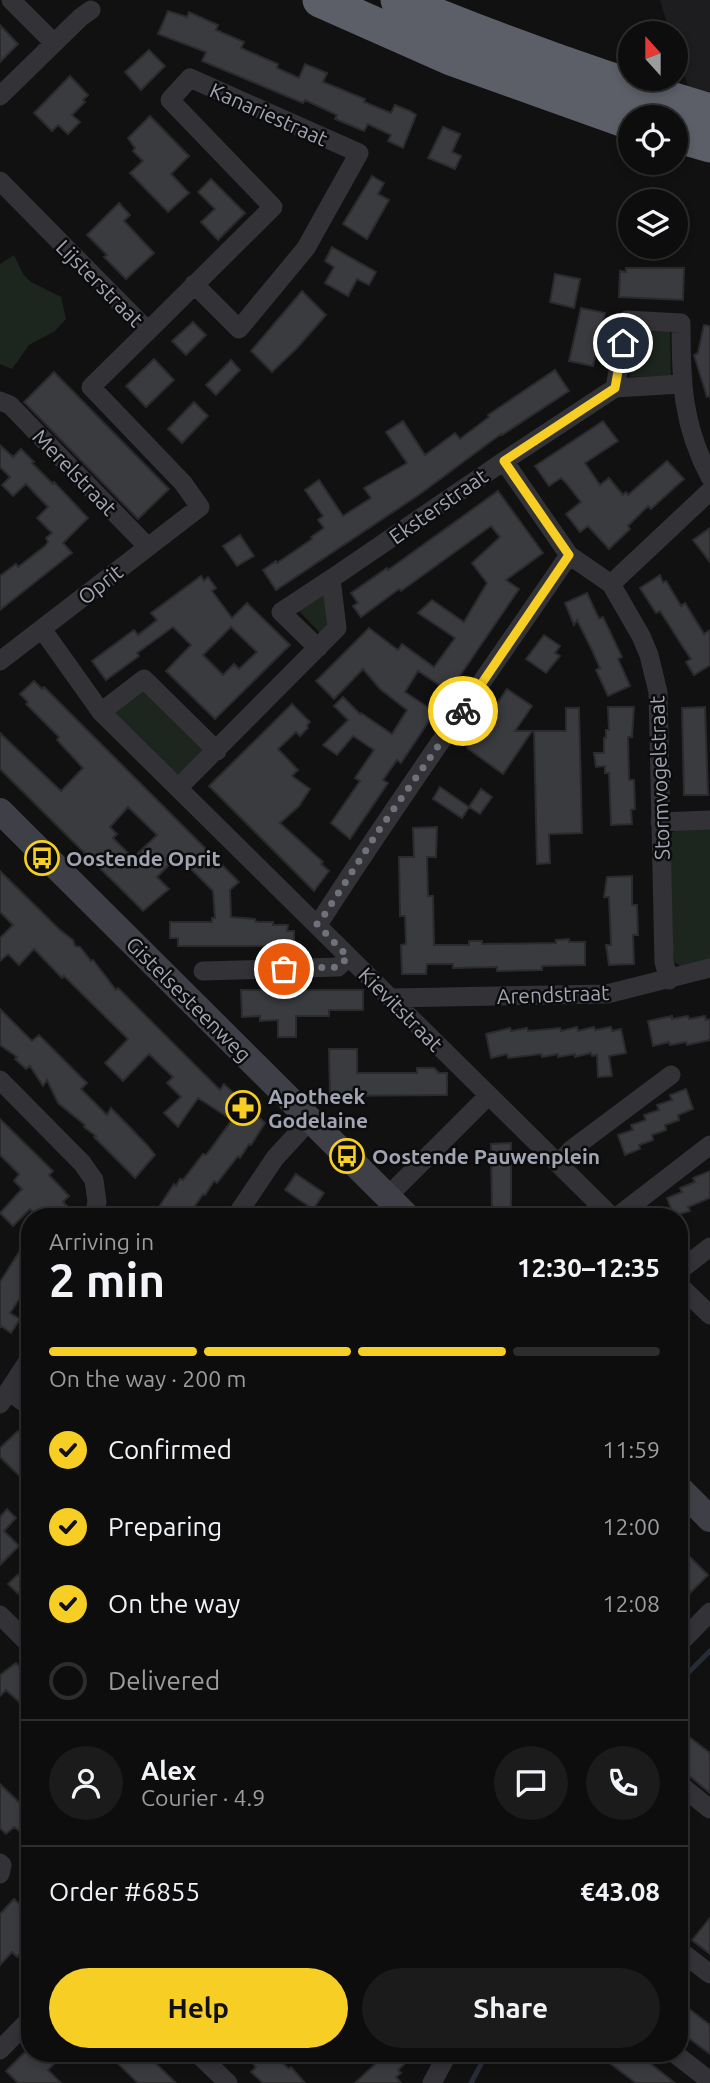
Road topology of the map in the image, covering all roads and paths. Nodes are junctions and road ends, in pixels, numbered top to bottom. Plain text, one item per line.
1 (11, 0) edge
2 (320, 0) edge
3 (398, 0) edge
4 (91, 10) dead end
5 (54, 43) junction
6 (0, 96) edge
7 (710, 111) edge
8 (618, 118) edge
9 (688, 139) edge
10 (710, 145) edge
11 (0, 181) edge
12 (194, 284) junction
13 (148, 331) junction
14 (681, 384) junction
15 (615, 388) junction
16 (0, 401) edge
17 (504, 461) junction
18 (710, 477) edge
19 (710, 491) edge
20 (200, 507) joint
21 (148, 547) junction
22 (569, 555) junction
23 (331, 579) junction
24 (611, 584) junction
25 (42, 629) junction
26 (318, 648) junction
27 (0, 662) edge
28 (101, 712) junction
29 (217, 751) junction
30 (178, 788) junction
31 (0, 811) edge
32 (710, 820) edge
33 (660, 822) junction
34 (317, 924) junction
35 (348, 957) junction
36 (710, 968) edge
37 (204, 971) dead end
38 (670, 980) junction
39 (393, 998) junction
40 (671, 1075) dead end
41 (0, 1080) edge
42 (488, 1096) junction
43 (310, 1120) junction
44 (710, 1144) edge
45 (558, 1164) junction
46 (387, 1197) junction
47 (96, 1208) edge
48 (241, 1208) edge
49 (399, 1208) edge
50 (603, 1208) edge
51 (628, 1208) edge
52 (710, 1247) edge
53 (688, 1264) edge
54 (688, 1294) edge
55 (710, 1315) edge
56 (21, 1372) edge
57 (5, 1398) edge
58 (688, 1497) edge
59 (710, 1519) edge
60 (710, 1612) edge
61 (0, 1615) edge
62 (688, 1635) edge
63 (21, 1636) edge
64 (688, 1791) edge
65 (710, 1809) edge
66 (0, 1863) edge
67 (0, 1874) edge
68 (688, 1957) edge
69 (710, 1974) edge
70 (21, 2027) edge
71 (0, 2050) edge
72 (206, 2062) edge
73 (443, 2062) edge
74 (686, 2062) edge
75 (710, 2081) edge
76 (228, 2083) edge
77 (432, 2083) edge

1 - 5 street
2 - 8 highway
3 - 7 highway
4 - 5 street
5 - 6 street
9 - 10 highway
11 - 13 street, Lijsterstraat
12 - 12 street, Kanariestraat
12 - 13 street, Kanariestraat
13 - 20 street, Lijsterstraat
14 - 15 street, Eksterstraat
14 - 15 street
14 - 18 street
15 - 17 street, Eksterstraat
16 - 21 street, Merelstraat
17 - 22 street, Stormvogelstraat
17 - 23 street, Eksterstraat
19 - 24 street
20 - 21 street, Oprit
21 - 25 street, Oprit
22 - 24 street, Stormvogelstraat
22 - 34 street
23 - 26 street
23 - 26 street, Eksterstraat
24 - 33 street, Stormvogelstraat
25 - 27 street, Oprit
25 - 28 street, Kievitstraat
26 - 29 street
28 - 29 street
28 - 30 street, Kievitstraat
29 - 30 street
30 - 34 street, Kievitstraat
31 - 43 main road, Gistelsesteenweg
32 - 33 street
33 - 38 street, Stormvogelstraat
34 - 35 street, Kievitstraat
35 - 37 street
35 - 39 street, Kievitstraat
36 - 38 street, Arendstraat
38 - 39 street, Arendstraat
39 - 42 street, Kievitstraat
40 - 45 street
41 - 47 street
42 - 45 street, Kievitstraat
42 - 46 street
43 - 46 main road, Gistelsesteenweg
43 - 48 street
44 - 51 street
45 - 50 street, Kievitstraat
46 - 49 main road, Gistelsesteenweg
52 - 53 street
54 - 55 street
56 - 57 street
58 - 59 main road
60 - 62 street
61 - 63 street
64 - 65 street
66 - 67 street
68 - 69 street
70 - 71 street
72 - 76 street
73 - 77 street
74 - 75 street

